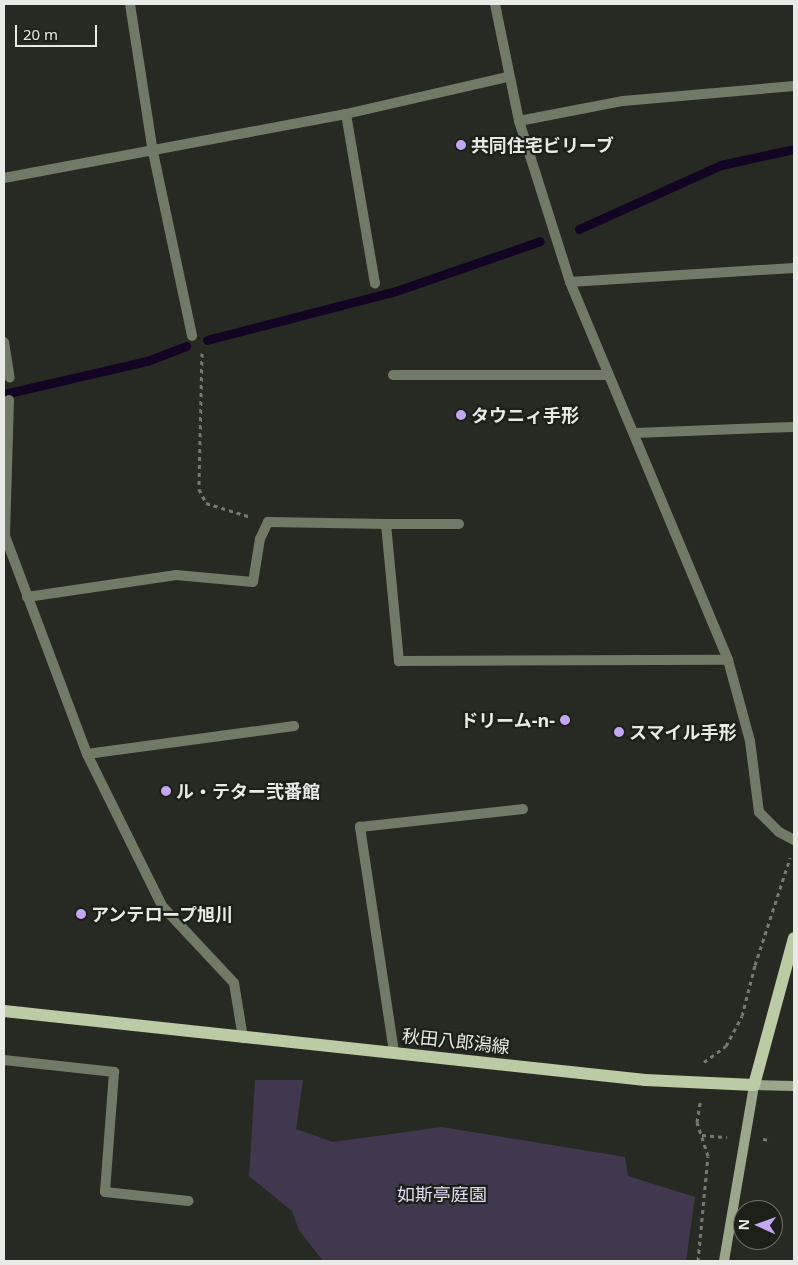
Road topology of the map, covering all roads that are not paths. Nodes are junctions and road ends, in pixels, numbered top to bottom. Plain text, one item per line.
1 (130, 4) edge
2 (495, 4) edge
3 (508, 77) junction
4 (794, 86) edge
5 (346, 114) junction
6 (519, 121) junction
7 (153, 152) junction
8 (4, 178) edge
9 (794, 268) edge
10 (570, 282) junction
11 (375, 284) dead end
12 (192, 336) road end
13 (4, 342) edge
14 (608, 374) junction
15 (393, 375) dead end
16 (10, 378) dead end
17 (9, 400) dead end
18 (794, 427) edge
19 (635, 433) junction
20 (386, 524) junction
21 (459, 524) dead end
22 (27, 597) junction
23 (728, 660) junction
24 (294, 726) dead end
25 (88, 754) junction
26 (523, 809) dead end
27 (794, 840) edge
28 (794, 938) edge
29 (4, 1010) edge
30 (243, 1038) junction
31 (394, 1052) junction
32 (4, 1060) edge
33 (754, 1085) junction
34 (794, 1086) edge
35 (188, 1201) dead end
36 (724, 1261) edge

1 - 7 street
2 - 3 street
3 - 5 street
3 - 6 street
4 - 6 street
5 - 7 street
5 - 11 street
6 - 10 street
7 - 8 street
7 - 12 street
9 - 10 street
10 - 14 street
13 - 16 street
14 - 15 street
14 - 19 street
17 - 22 street
18 - 19 street
19 - 23 street
20 - 21 street
20 - 22 street
20 - 23 street
22 - 25 street
23 - 27 street
24 - 25 street
25 - 30 street
26 - 31 street
28 - 33 main road
29 - 30 main road, 秋田八郎潟線
30 - 31 main road, 秋田八郎潟線
31 - 33 main road, 秋田八郎潟線
32 - 35 street
33 - 34 street
33 - 36 street

